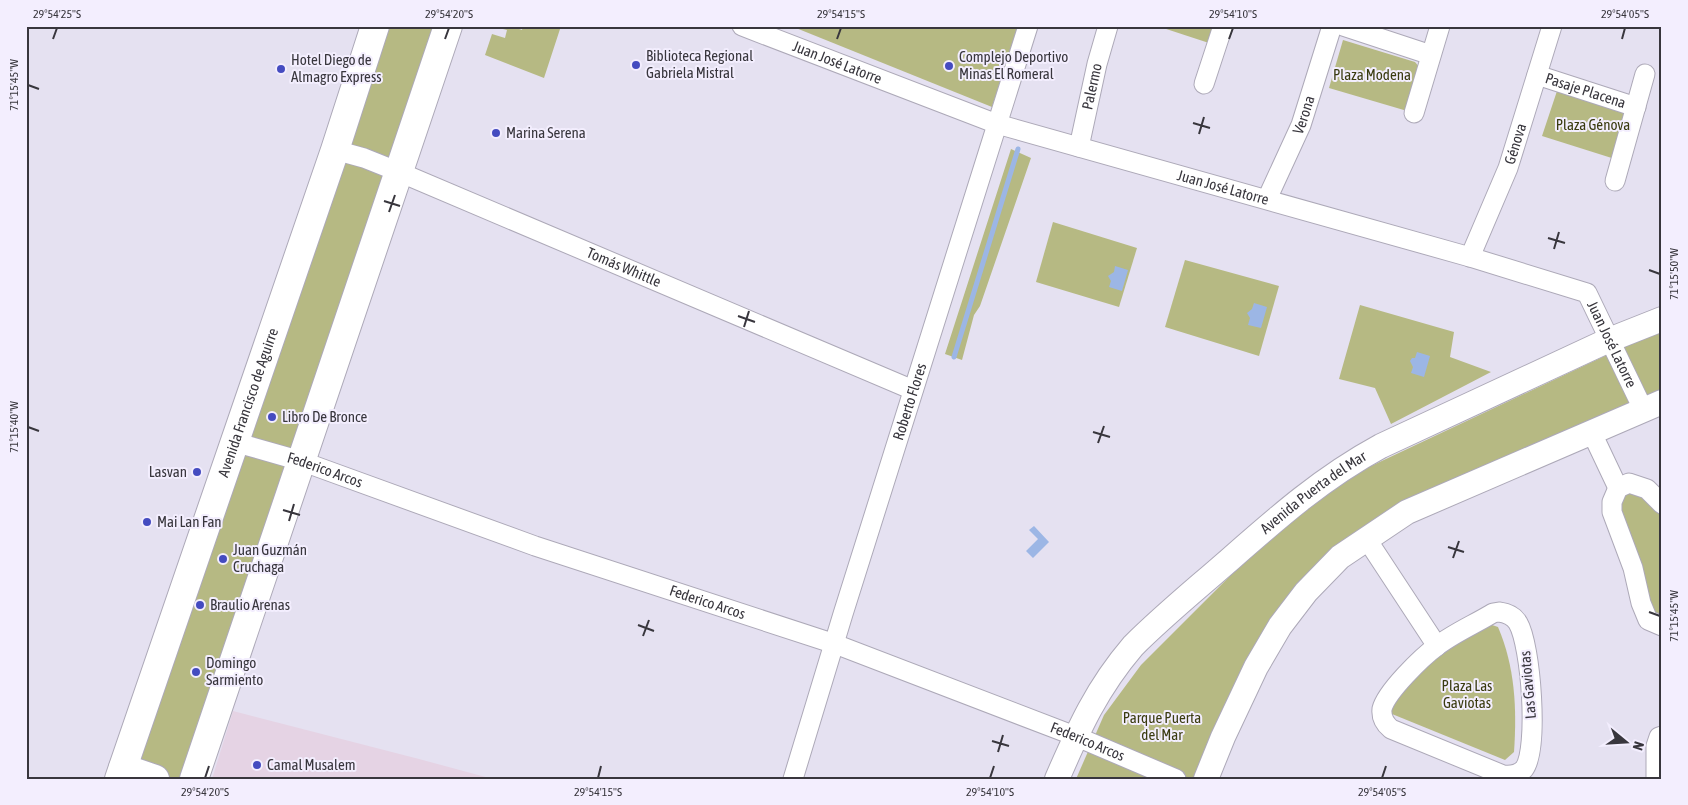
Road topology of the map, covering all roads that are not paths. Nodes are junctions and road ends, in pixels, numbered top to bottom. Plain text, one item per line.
1 (375, 26) edge
2 (448, 26) edge
3 (742, 26) edge
4 (1028, 26) edge
5 (1108, 26) edge
6 (1223, 26) edge
7 (1332, 26) edge
8 (1343, 26) edge
9 (1440, 26) edge
10 (1552, 26) edge
11 (1430, 55) junction
12 (1645, 74) dead end
13 (1537, 75) junction
14 (1204, 84) dead end
15 (1636, 107) junction
16 (1414, 113) dead end
17 (997, 124) junction
18 (1079, 148) junction
19 (335, 150) junction
20 (399, 172) junction
21 (1615, 181) dead end
22 (1267, 199) junction
23 (1470, 257) junction
24 (1662, 319) edge
25 (1610, 340) junction
26 (913, 390) junction
27 (1652, 405) edge
28 (1591, 431) junction
29 (234, 442) junction
30 (301, 461) junction
31 (1618, 488) junction
32 (1662, 504) edge
33 (1366, 538) junction
34 (1662, 626) edge
35 (835, 644) junction
36 (1437, 646) junction
37 (1075, 736) junction
38 (1662, 736) edge
39 (121, 773) edge
40 (155, 779) edge
41 (194, 779) edge
42 (793, 779) edge
43 (1057, 779) edge
44 (1176, 779) edge
45 (1206, 779) edge
46 (1656, 779) edge

1 - 19 main road, Avenida Francisco de Aguirre
2 - 20 main road
3 - 17 street, Juan José Latorre
4 - 17 street, Roberto Flores
5 - 18 street, Palermo
6 - 14 street
7 - 22 street, Verona
8 - 11 street
9 - 11 street
10 - 13 street, Génova
11 - 16 street
12 - 15 street, Pasaje Placena
13 - 15 street, Pasaje Placena
13 - 23 street, Génova
15 - 21 street, Pasaje Placena
17 - 18 street, Juan José Latorre
17 - 26 street, Roberto Flores
18 - 22 street, Juan José Latorre
19 - 20 street, Tomás Whittle
19 - 29 main road, Avenida Francisco de Aguirre
20 - 26 street, Tomás Whittle
20 - 30 main road
22 - 23 street, Juan José Latorre
23 - 25 street, Juan José Latorre
24 - 25 street, Avenida Puerta del Mar
25 - 27 street, Juan José Latorre
25 - 37 street, Avenida Puerta del Mar
26 - 35 street, Roberto Flores
27 - 28 street
28 - 31 street
28 - 33 street
29 - 30 street, Federico Arcos
29 - 39 main road, Avenida Francisco de Aguirre
30 - 35 street, Federico Arcos
30 - 41 main road
31 - 32 street
31 - 34 street
33 - 36 street
33 - 45 street
35 - 37 street, Federico Arcos
35 - 42 street, Roberto Flores
36 - 36 street, Las Gaviotas
37 - 43 street, Avenida Puerta del Mar
37 - 44 street, Federico Arcos
38 - 46 street
39 - 40 main road

